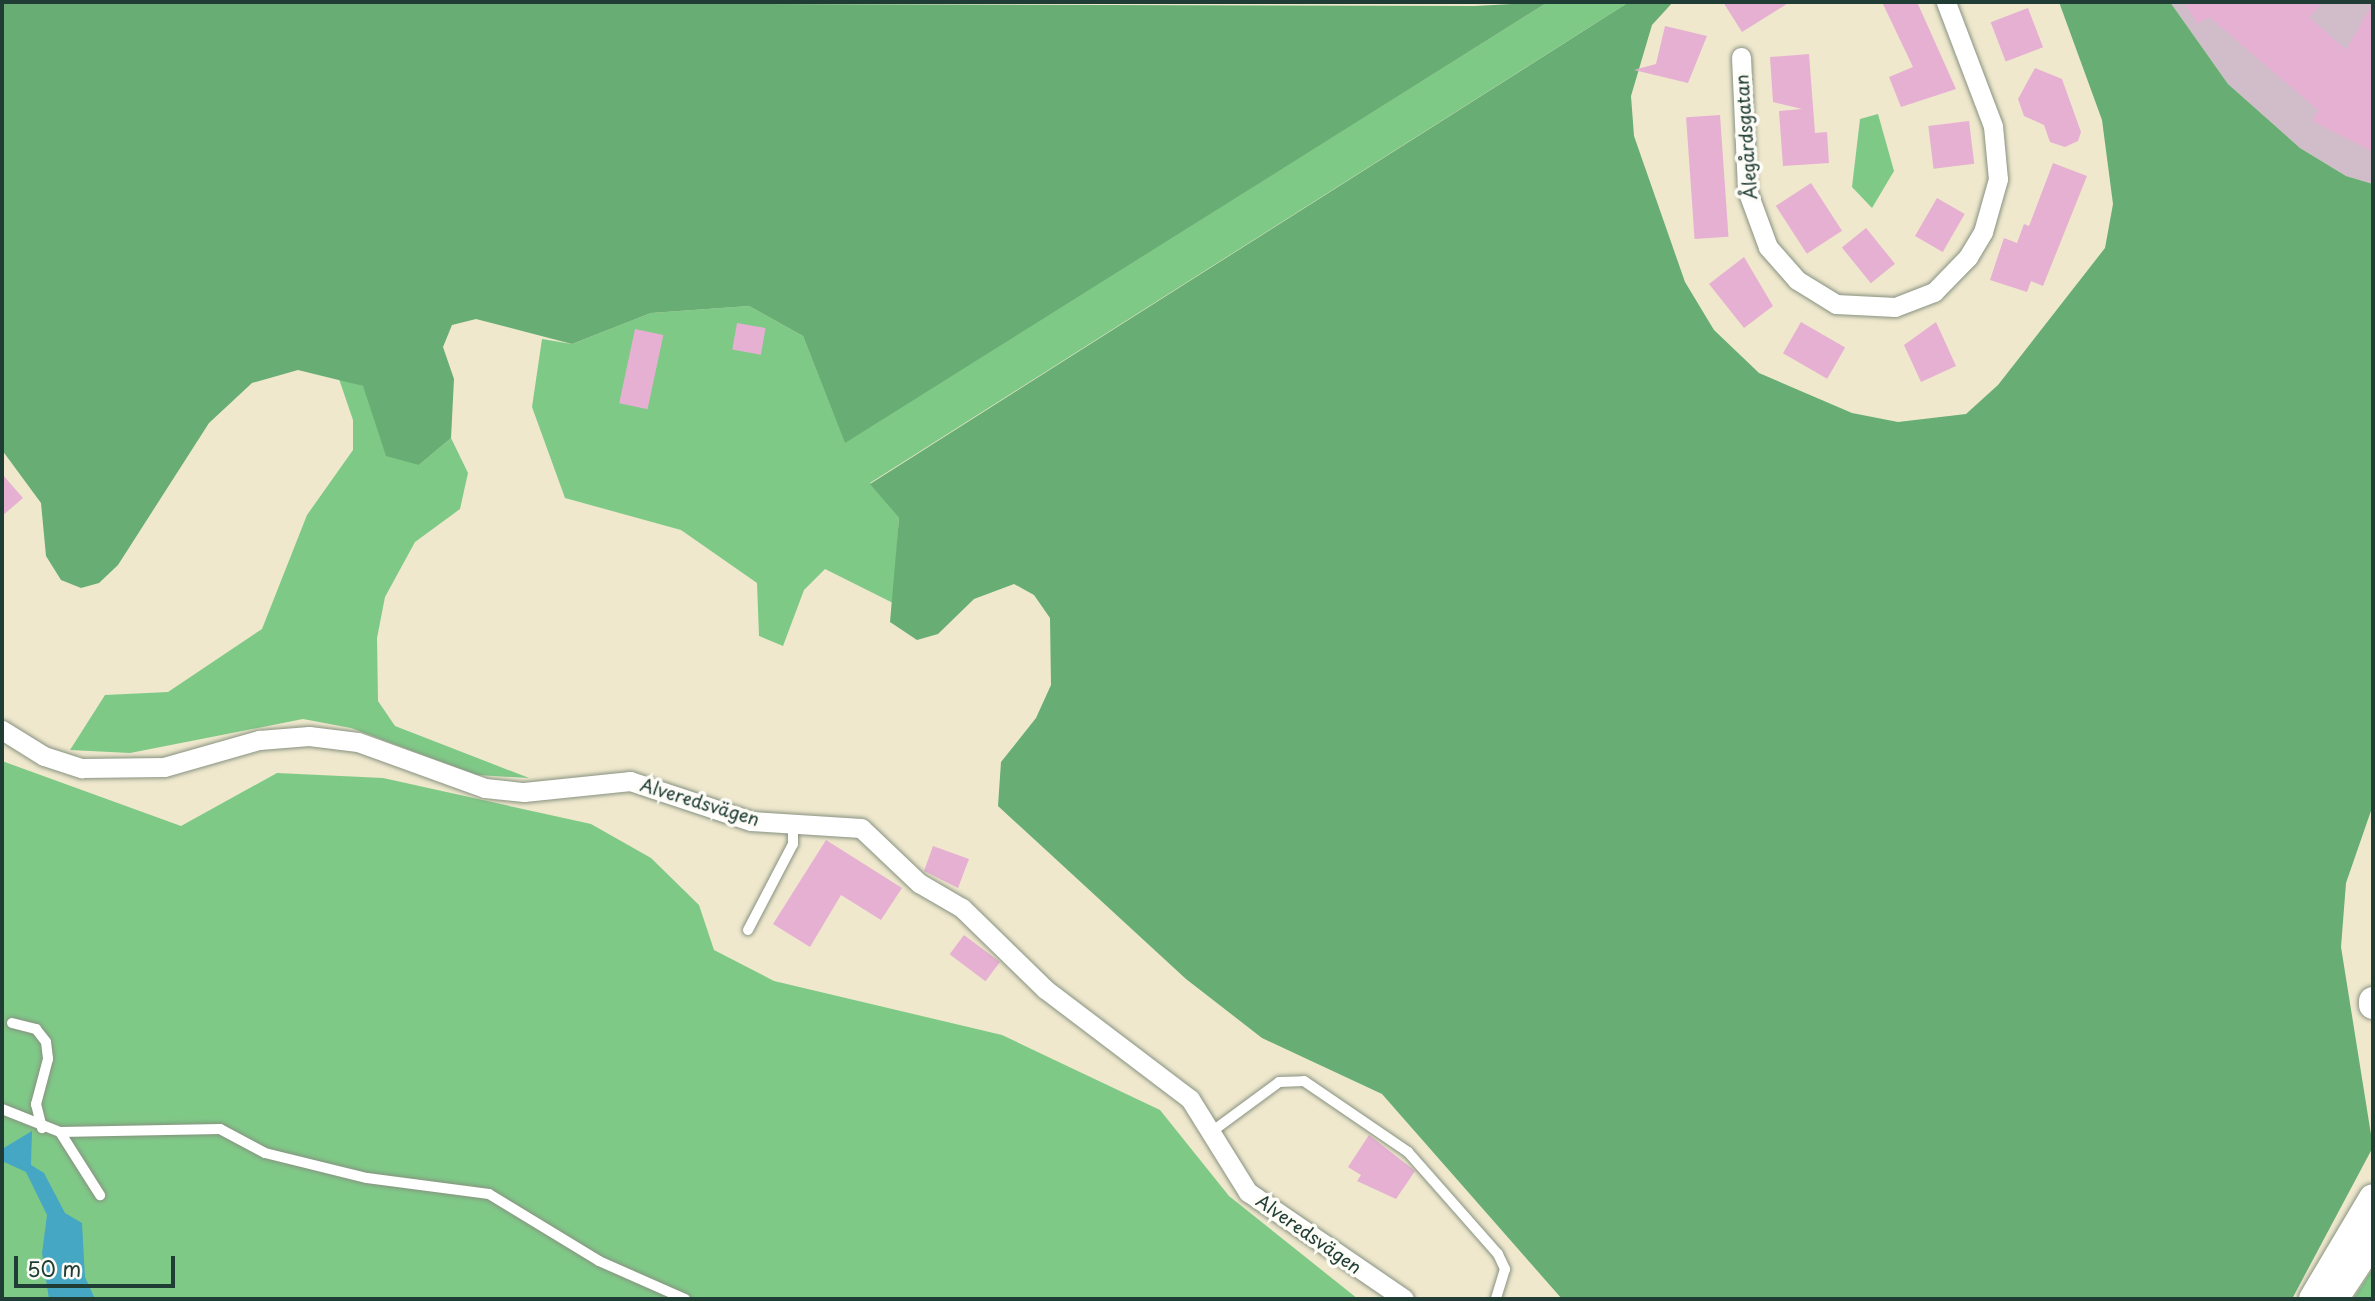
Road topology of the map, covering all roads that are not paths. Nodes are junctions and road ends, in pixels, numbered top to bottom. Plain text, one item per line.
1 (1945, 2) edge
2 (1741, 57) dead end
3 (2, 730) edge
4 (793, 824) junction
5 (748, 930) dead end
6 (12, 1023) dead end
7 (2, 1110) edge
8 (42, 1128) junction
9 (1214, 1130) junction
10 (60, 1132) junction
11 (100, 1195) dead end
12 (2373, 1198) edge
13 (2373, 1240) edge
14 (685, 1299) edge
15 (1405, 1299) edge
16 (1496, 1299) edge
17 (2313, 1299) edge
18 (2334, 1299) edge

1 - 2 street, Ålegårdsgatan
3 - 4 street, Alveredsvägen
4 - 5 lane
4 - 9 street, Alveredsvägen
6 - 8 lane
7 - 8 lane
8 - 10 lane
9 - 15 street, Alveredsvägen
9 - 16 lane
10 - 11 lane
10 - 14 lane
12 - 17 street
13 - 18 street

